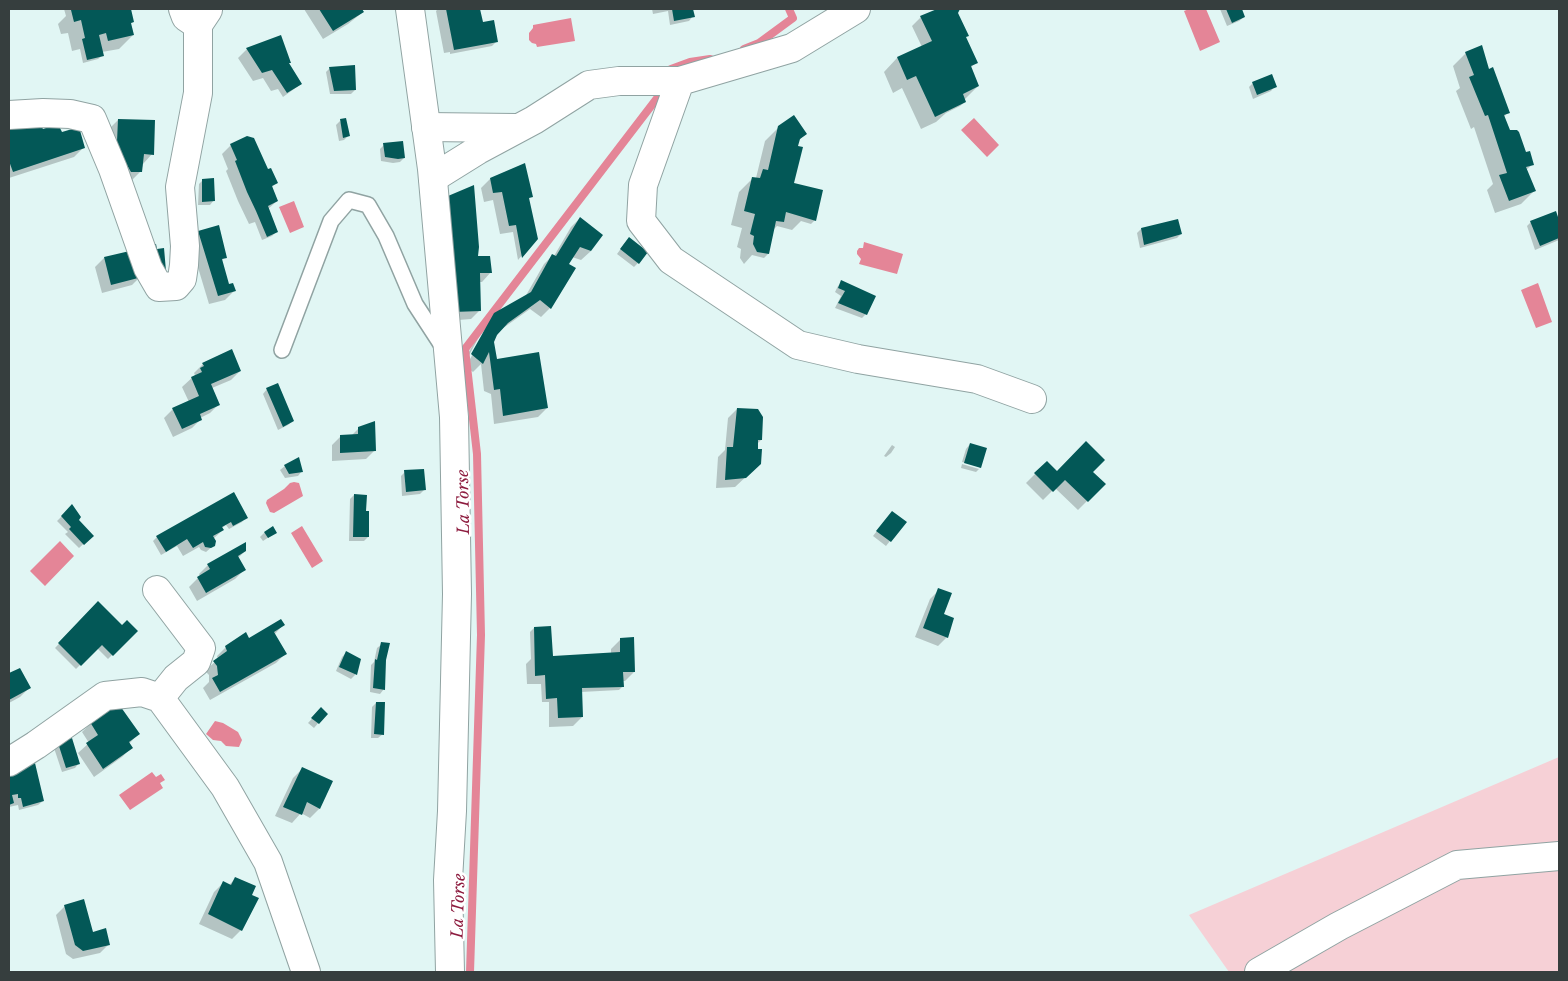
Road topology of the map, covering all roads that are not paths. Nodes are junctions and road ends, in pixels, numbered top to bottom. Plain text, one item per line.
1 (410, 9) edge
2 (856, 9) edge
3 (197, 14) edge
4 (680, 81) junction
5 (9, 115) edge
6 (426, 128) junction
7 (518, 128) junction
8 (432, 173) junction
9 (282, 350) dead end
10 (449, 356) junction
11 (1032, 399) dead end
12 (157, 590) dead end
13 (160, 698) junction
14 (9, 762) edge
15 (1559, 856) edge
16 (448, 880) junction
17 (306, 972) edge
18 (435, 972) edge
19 (450, 972) edge
20 (1259, 972) edge

1 - 6 street
2 - 4 street
3 - 5 street
4 - 7 street
4 - 11 street
6 - 7 street
6 - 8 street
7 - 8 street
8 - 10 street
9 - 10 lane
10 - 16 street
12 - 13 street
13 - 14 street
13 - 17 street
15 - 20 street
16 - 18 street
16 - 19 street

